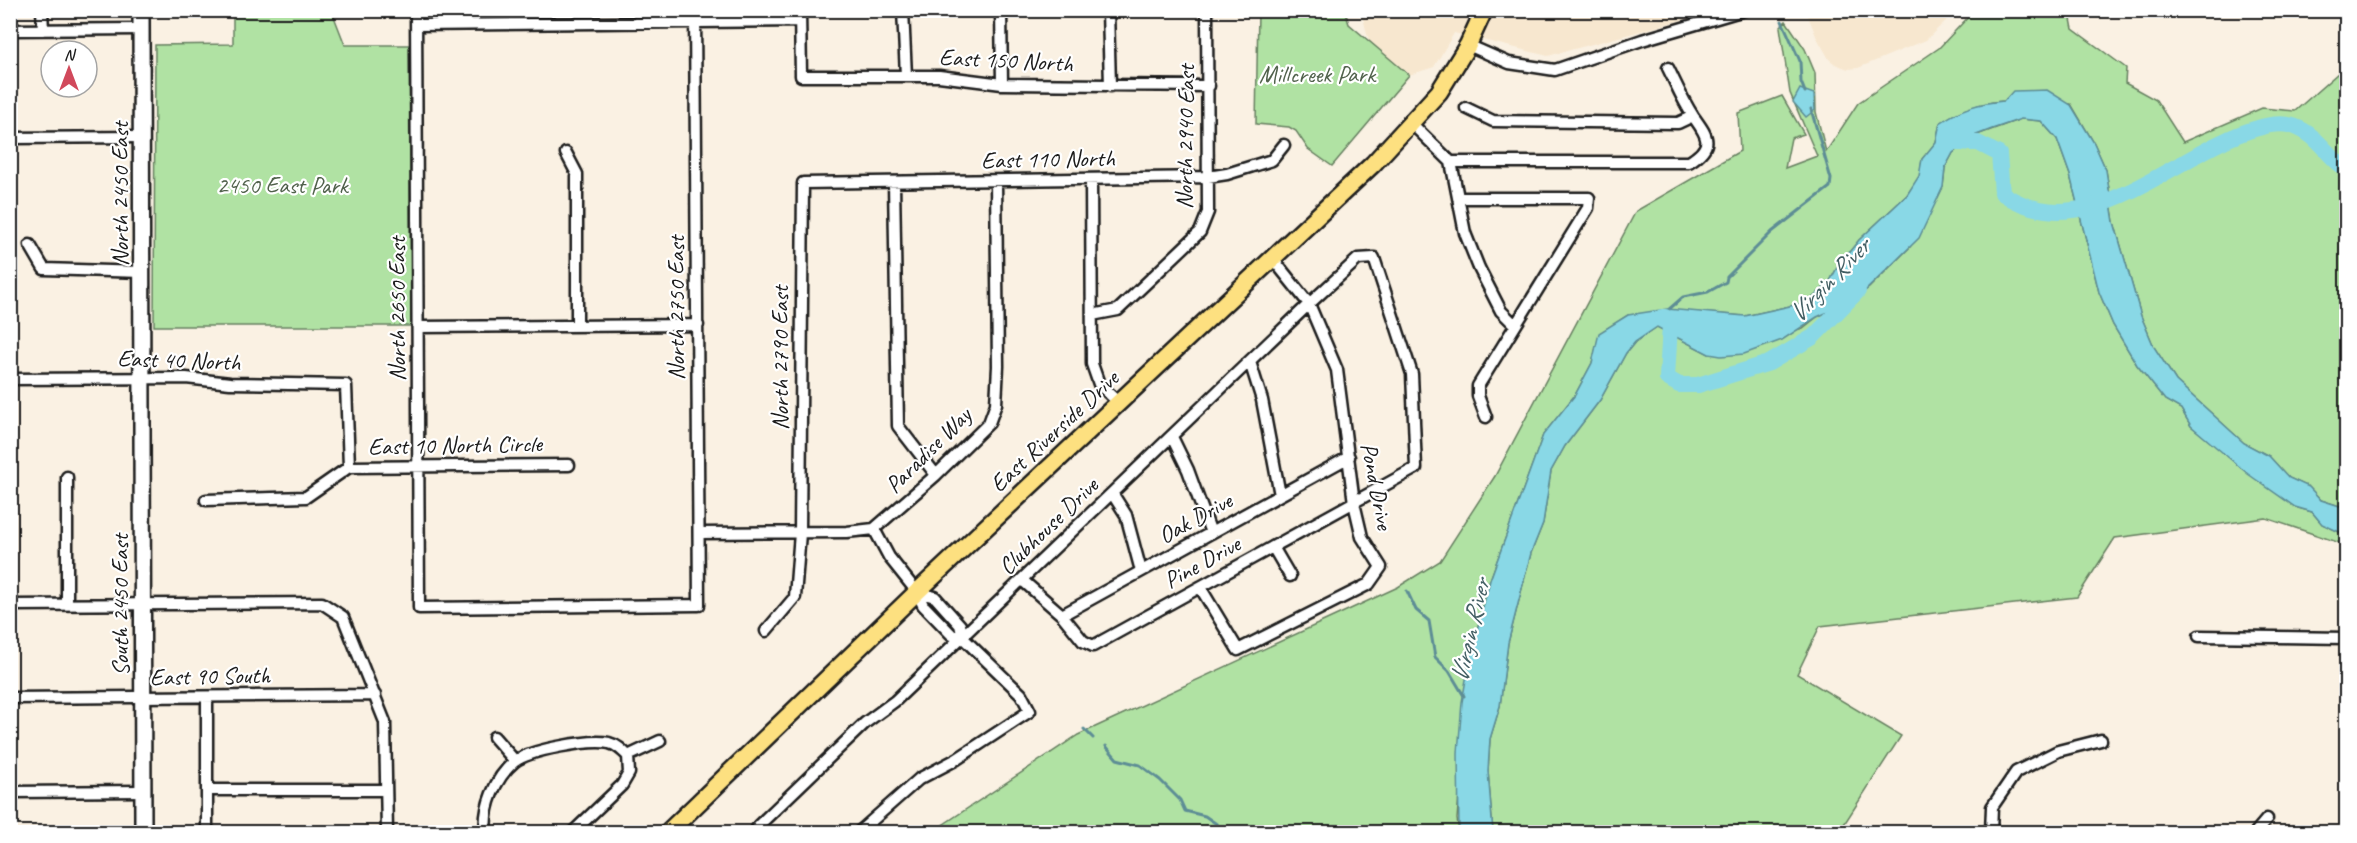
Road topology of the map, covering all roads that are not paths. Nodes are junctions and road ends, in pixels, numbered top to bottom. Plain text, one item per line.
1 (42, 10) edge
2 (141, 10) edge
3 (416, 10) edge
4 (558, 10) edge
5 (695, 10) edge
6 (903, 10) edge
7 (1001, 10) edge
8 (1108, 10) edge
9 (1207, 10) edge
10 (1484, 10) edge
11 (1744, 10) edge
12 (800, 16) edge
13 (695, 22) junction
14 (558, 24) junction
15 (416, 25) junction
16 (142, 29) junction
17 (10, 30) edge
18 (42, 30) junction
19 (1465, 50) junction
20 (1668, 68) dead end
21 (906, 76) junction
22 (1002, 84) junction
23 (1110, 86) junction
24 (1209, 86) junction
25 (1466, 108) dead end
26 (1693, 116) junction
27 (1411, 123) junction
28 (143, 137) junction
29 (10, 138) edge
30 (1284, 145) dead end
31 (566, 153) dead end
32 (1450, 162) junction
33 (1208, 177) junction
34 (1091, 179) junction
35 (996, 181) junction
36 (894, 182) junction
37 (803, 183) joint
38 (1458, 198) junction
39 (30, 245) dead end
40 (1273, 259) junction
41 (142, 272) junction
42 (1309, 304) junction
43 (1092, 315) junction
44 (698, 324) junction
45 (1514, 324) junction
46 (577, 326) junction
47 (418, 327) junction
48 (1250, 362) junction
49 (143, 378) junction
50 (10, 380) edge
51 (1119, 403) junction
52 (1486, 417) dead end
53 (1172, 437) junction
54 (1349, 457) junction
55 (569, 465) dead end
56 (349, 467) junction
57 (418, 467) junction
58 (1416, 468) joint
59 (936, 475) junction
60 (67, 477) dead end
61 (1113, 493) junction
62 (1280, 495) junction
63 (206, 500) dead end
64 (1354, 503) junction
65 (874, 529) junction
66 (699, 532) junction
67 (800, 533) junction
68 (1210, 533) junction
69 (1273, 547) junction
70 (1141, 571) junction
71 (1290, 576) dead end
72 (1022, 580) junction
73 (1200, 587) junction
74 (916, 592) junction
75 (67, 604) junction
76 (143, 604) junction
77 (10, 605) edge
78 (699, 605) joint
79 (1062, 615) junction
80 (766, 631) dead end
81 (2199, 636) dead end
82 (963, 638) junction
83 (2346, 638) edge
84 (375, 695) junction
85 (207, 697) junction
86 (143, 698) junction
87 (10, 699) edge
88 (494, 737) dead end
89 (2101, 740) dead end
90 (660, 741) dead end
91 (628, 756) junction
92 (515, 761) junction
93 (207, 790) junction
94 (386, 790) junction
95 (143, 791) junction
96 (10, 792) edge
97 (2267, 819) dead end
98 (578, 831) edge
99 (143, 832) edge
100 (207, 832) edge
101 (387, 832) edge
102 (486, 832) edge
103 (668, 832) edge
104 (755, 832) edge
105 (859, 832) edge
106 (1991, 832) edge
107 (2256, 832) edge

1 - 18 street
2 - 16 street, North 2450 East
3 - 15 street, North 2650 East
4 - 14 street
5 - 13 street, North 2750 East
6 - 21 street
7 - 22 street
8 - 23 street
9 - 24 street, North 2940 East
10 - 19 main road, East Riverside Drive
11 - 19 street
12 - 13 street
12 - 21 street, East 150 North
13 - 14 street
13 - 44 street, North 2750 East
14 - 15 street
15 - 47 street, North 2650 East
16 - 18 street
16 - 28 street, North 2450 East
17 - 18 street
19 - 27 main road, East Riverside Drive
20 - 26 street
21 - 22 street, East 150 North
22 - 23 street, East 150 North
23 - 24 street, East 150 North
24 - 33 street, North 2940 East
25 - 26 street
26 - 32 street
27 - 32 street
27 - 40 main road, East Riverside Drive
28 - 29 street
28 - 41 street, North 2450 East
30 - 33 street, East 110 North
31 - 46 street
32 - 38 street
33 - 34 street, East 110 North
33 - 43 street, North 2940 East
34 - 35 street, East 110 North
34 - 43 street
35 - 36 street, East 110 North
35 - 59 street, Paradise Way
36 - 37 street, East 110 North
36 - 59 street
37 - 67 street, North 2790 East
38 - 45 street
38 - 45 street
39 - 41 street
40 - 42 street, Pond Drive
40 - 51 main road, East Riverside Drive
41 - 49 street, North 2450 East
42 - 48 street, Clubhouse Drive
42 - 54 street, Pond Drive
42 - 58 street, Clubhouse Drive
43 - 51 street
44 - 46 street
44 - 66 street, North 2750 East
45 - 52 street
46 - 47 street
47 - 57 street, North 2650 East
48 - 53 street, Clubhouse Drive
48 - 62 street
49 - 50 street, East 40 North
49 - 56 street, East 40 North
49 - 76 street, South 2450 East
51 - 74 main road, East Riverside Drive
53 - 61 street, Clubhouse Drive
53 - 68 street
54 - 62 street, Oak Drive
54 - 64 street, Pond Drive
55 - 57 street, East 10 North Circle
56 - 57 street, East 10 North Circle
56 - 63 street, East 10 North Circle
57 - 78 street, North 2650 East
58 - 64 street, Pine Drive
59 - 65 street, Paradise Way
60 - 75 street
61 - 70 street
61 - 72 street, Clubhouse Drive
62 - 68 street, Oak Drive
64 - 69 street, Pine Drive
64 - 73 street, Pond Drive
65 - 67 street
65 - 74 street
66 - 67 street
66 - 78 street, North 2750 East
67 - 80 street, North 2790 East
68 - 70 street, Oak Drive
69 - 71 street
69 - 73 street, Pine Drive
70 - 79 street, Oak Drive
72 - 79 street, Pine Drive
72 - 82 street, Clubhouse Drive
73 - 79 street, Pine Drive
74 - 82 street
74 - 103 main road, East Riverside Drive
75 - 76 street
75 - 77 street
76 - 84 street
76 - 86 street, South 2450 East
81 - 83 street
82 - 104 street, Clubhouse Drive
82 - 105 street
84 - 85 street, East 90 South
84 - 94 street
85 - 86 street, East 90 South
85 - 93 street
86 - 87 street, East 90 South
86 - 95 street, South 2450 East
88 - 92 street
89 - 106 street
90 - 91 street
91 - 92 street
91 - 98 street
92 - 102 street
93 - 94 street
93 - 100 street
94 - 101 street
95 - 96 street
95 - 99 street, South 2450 East
97 - 107 street

